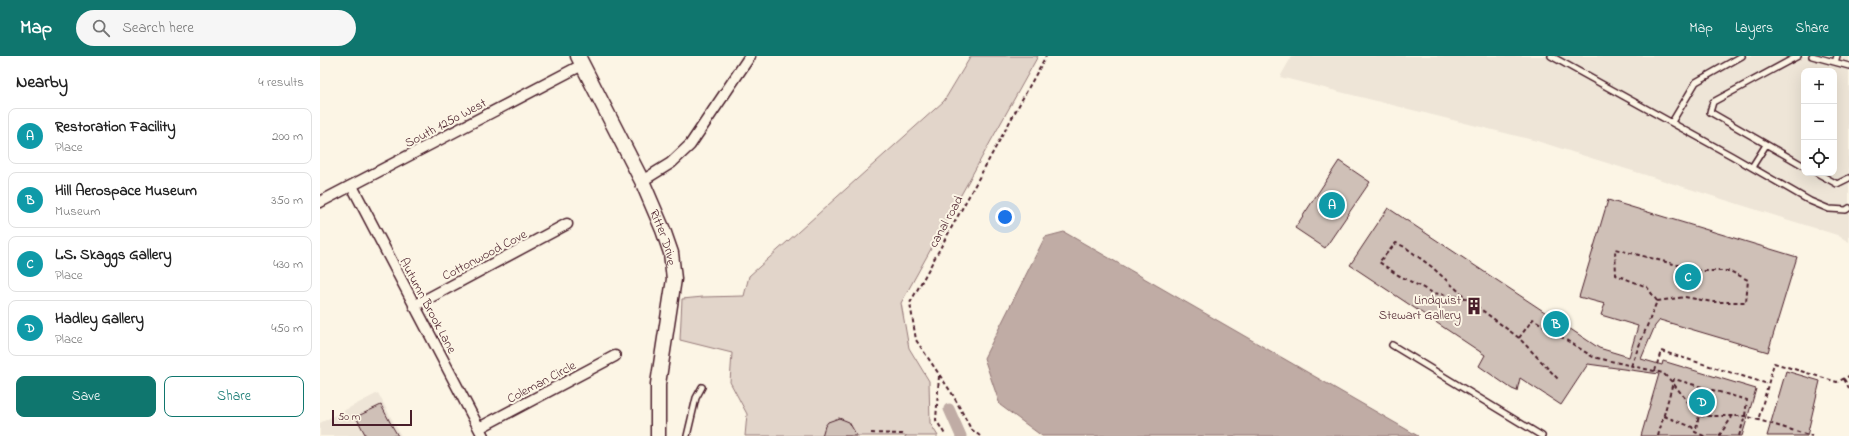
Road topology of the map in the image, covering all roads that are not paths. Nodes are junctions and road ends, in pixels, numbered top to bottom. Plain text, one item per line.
1 (750, 56) edge
2 (1551, 56) edge
3 (1742, 56) edge
4 (1798, 56) edge
5 (1812, 56) edge
6 (1837, 56) edge
7 (580, 59) edge
8 (1835, 62) junction
9 (1849, 66) edge
10 (1672, 122) junction
11 (1766, 145) junction
12 (1801, 164) edge
13 (1752, 167) junction
14 (1822, 176) edge
15 (1849, 178) edge
16 (642, 180) junction
17 (352, 186) junction
18 (320, 202) edge
19 (1849, 208) edge
20 (567, 224) dead end
21 (414, 306) junction
22 (1392, 345) dead end
23 (615, 356) dead end
24 (702, 387) dead end
25 (481, 432) edge
26 (658, 436) edge
27 (687, 436) edge
28 (1542, 436) edge

1 - 16 street
2 - 10 lane
3 - 10 lane
4 - 11 lane
5 - 8 lane
6 - 8 lane
7 - 16 street, Ritter Drive
7 - 17 street, South 1250 West
8 - 9 lane
10 - 13 lane
11 - 12 lane
11 - 13 lane
13 - 19 lane
14 - 15 lane
16 - 26 street, Ritter Drive
17 - 18 street, South 1250 West
17 - 21 street, Autumn Brook Lane
20 - 21 street, Cottonwood Cove
21 - 25 street, Autumn Brook Lane
22 - 28 lane
23 - 25 street, Coleman Circle
24 - 27 lane

